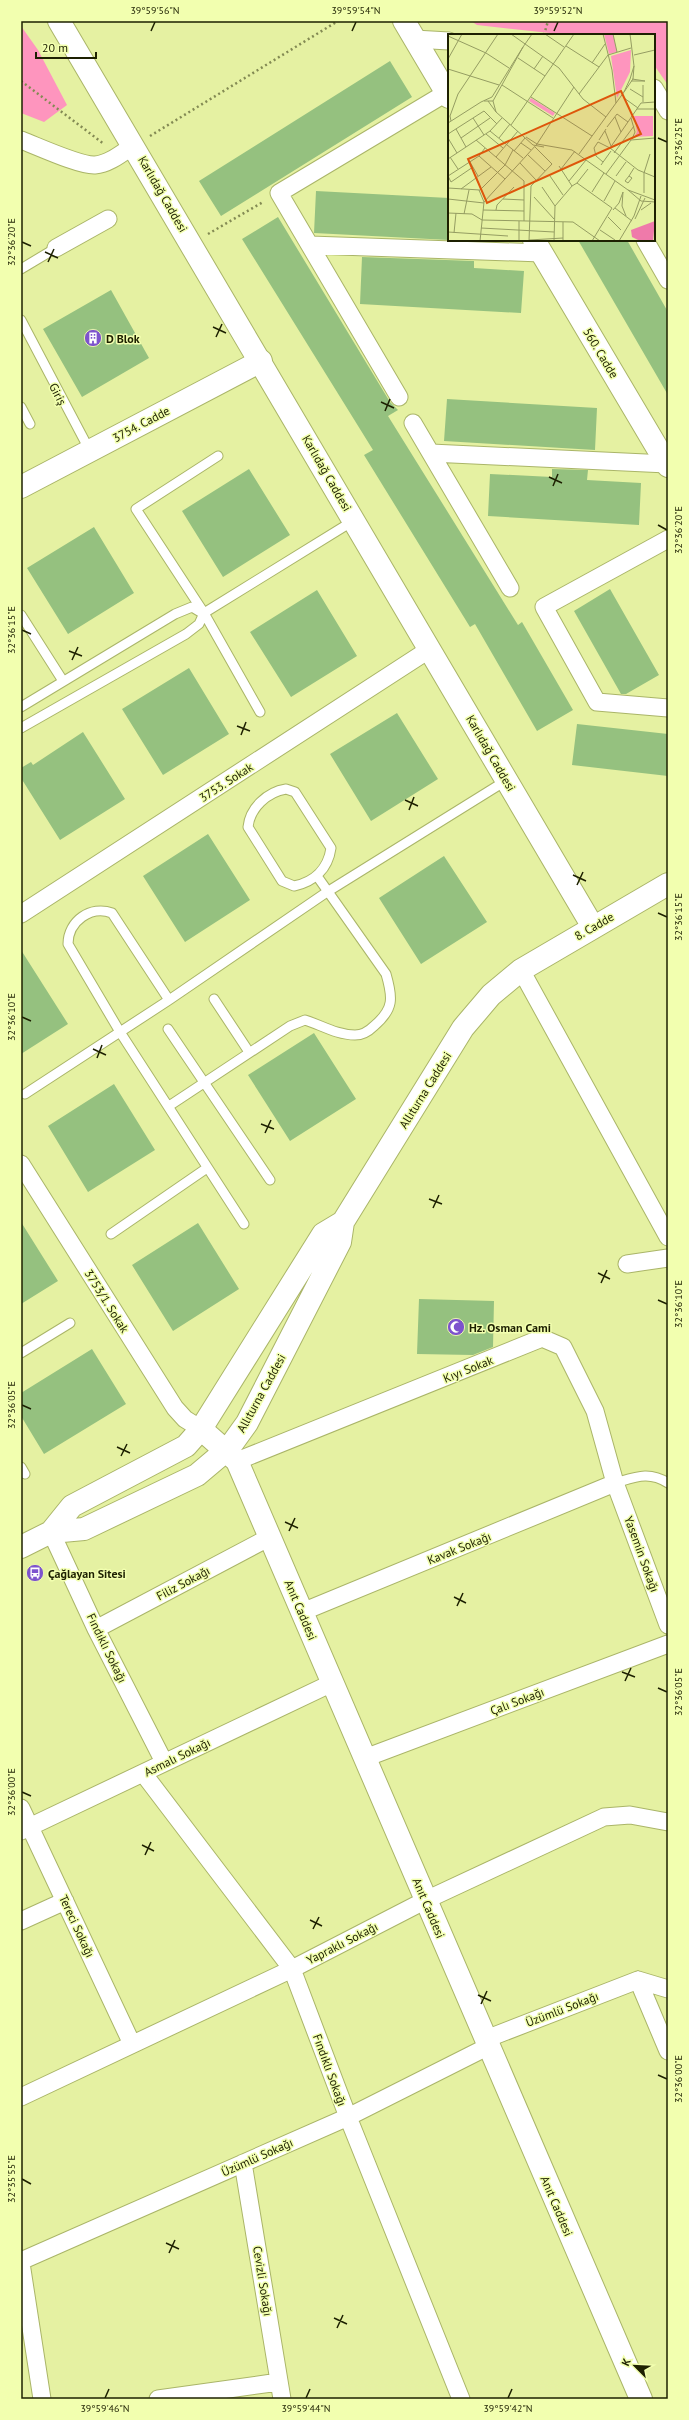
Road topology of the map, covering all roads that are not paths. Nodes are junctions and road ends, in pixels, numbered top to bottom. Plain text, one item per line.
1 (59, 21) edge
2 (409, 30) edge
3 (448, 41) edge
4 (655, 90) edge
5 (448, 95) edge
6 (668, 111) edge
7 (21, 140) edge
8 (126, 150) junction
9 (108, 219) dead end
10 (646, 241) edge
11 (310, 245) junction
12 (538, 247) edge
13 (56, 248) joint
14 (21, 269) edge
15 (668, 280) edge
16 (21, 320) edge
17 (261, 361) junction
18 (399, 397) dead end
19 (21, 407) edge
20 (414, 423) dead end
21 (30, 424) dead end
22 (90, 451) junction
23 (431, 453) junction
24 (218, 456) dead end
25 (668, 465) edge
26 (21, 488) edge
27 (354, 520) junction
28 (668, 539) edge
29 (510, 588) dead end
30 (204, 613) junction
31 (21, 615) edge
32 (430, 649) junction
33 (63, 681) junction
34 (21, 707) edge
35 (668, 708) edge
36 (260, 712) dead end
37 (21, 728) edge
38 (507, 780) junction
39 (317, 876) junction
40 (668, 884) edge
41 (327, 892) junction
42 (21, 914) edge
43 (593, 927) junction
44 (521, 970) junction
45 (214, 999) dead end
46 (169, 1000) junction
47 (168, 1029) dead end
48 (120, 1032) junction
49 (249, 1052) junction
50 (206, 1083) junction
51 (25, 1094) dead end
52 (169, 1106) junction
53 (21, 1164) edge
54 (207, 1168) junction
55 (270, 1180) dead end
56 (343, 1222) junction
57 (244, 1224) dead end
58 (110, 1234) dead end
59 (668, 1237) edge
60 (668, 1258) edge
61 (627, 1264) dead end
62 (70, 1323) dead end
63 (21, 1353) edge
64 (201, 1429) junction
65 (231, 1456) junction
66 (615, 1483) junction
67 (668, 1483) edge
68 (51, 1532) junction
69 (270, 1537) junction
70 (21, 1548) edge
71 (302, 1612) junction
72 (668, 1625) edge
73 (96, 1629) junction
74 (668, 1644) edge
75 (332, 1683) junction
76 (365, 1758) junction
77 (164, 1762) junction
78 (143, 1773) junction
79 (21, 1808) edge
80 (668, 1822) edge
81 (25, 1829) edge
82 (426, 1900) junction
83 (65, 1901) junction
84 (21, 1921) edge
85 (292, 1969) junction
86 (638, 1980) junction
87 (668, 1989) edge
88 (487, 2043) junction
89 (132, 2044) junction
90 (668, 2051) edge
91 (21, 2097) edge
92 (348, 2117) junction
93 (243, 2163) junction
94 (21, 2262) edge
95 (279, 2382) junction
96 (42, 2399) edge
97 (158, 2399) edge
98 (282, 2399) edge
99 (461, 2399) edge
100 (641, 2399) edge

1 - 8 main road, Karlıdağ Caddesi
2 - 3 street
2 - 5 main road
4 - 6 street
5 - 11 street
7 - 8 street
8 - 17 main road, Karlıdağ Caddesi
9 - 13 street
10 - 15 street
11 - 12 street
11 - 18 street
12 - 25 main road, 560. Cadde
13 - 14 lane
16 - 22 lane, Giriş
17 - 22 main road, 3754. Cadde
17 - 27 main road, Karlıdağ Caddesi
19 - 21 lane
20 - 23 street
22 - 26 main road, 3754. Cadde
23 - 25 street
23 - 29 street
24 - 30 lane
27 - 30 lane
27 - 32 main road, Karlıdağ Caddesi
28 - 35 street
30 - 33 lane
30 - 36 lane
30 - 37 lane
31 - 33 lane
32 - 38 main road, Karlıdağ Caddesi
32 - 42 street, 3753. Sokak
33 - 34 lane
38 - 41 lane
38 - 43 main road, Karlıdağ Caddesi
39 - 39 lane
39 - 41 lane
40 - 43 main road, 8. Cadde
41 - 46 lane
41 - 49 lane
43 - 44 main road, 8. Cadde
44 - 56 main road, Allıturna Caddesi
44 - 59 street
45 - 49 lane
46 - 48 lane
46 - 48 lane
47 - 50 lane
48 - 51 lane
48 - 52 lane
49 - 50 lane
50 - 52 lane
50 - 55 lane
52 - 54 lane
53 - 64 street, 3753/1. Sokak
54 - 57 lane
54 - 58 lane
56 - 64 main road, Allıturna Caddesi
56 - 65 main road, Allıturna Caddesi
60 - 61 street
62 - 63 lane
64 - 65 main road, Anıt Caddesi
64 - 68 main road, Allıturna Caddesi
65 - 66 street, Kıyı Sokak
65 - 68 main road, Allıturna Caddesi
65 - 69 main road, Anıt Caddesi
66 - 67 lane
66 - 71 street, Kavak Sokağı
66 - 72 street, Yasemin Sokağı
68 - 70 main road, Allıturna Caddesi
68 - 73 street, Fındıklı Sokağı
69 - 71 main road, Anıt Caddesi
69 - 73 street, Filiz Sokağı
71 - 75 main road, Anıt Caddesi
73 - 77 street, Fındıklı Sokağı
74 - 76 street, Çalı Sokağı
75 - 76 main road, Anıt Caddesi
75 - 77 street, Asmalı Sokağı
76 - 82 main road, Anıt Caddesi
77 - 78 street, Asmalı Sokağı
78 - 81 street, Asmalı Sokağı
78 - 85 street, Fındıklı Sokağı
79 - 81 street, Tereci Sokağı
80 - 82 street, Yapraklı Sokağı
81 - 83 street, Tereci Sokağı
82 - 85 street, Yapraklı Sokağı
82 - 88 main road, Anıt Caddesi
83 - 84 street
83 - 89 street, Tereci Sokağı
85 - 89 street, Yapraklı Sokağı
85 - 92 street, Fındıklı Sokağı
86 - 87 street
86 - 88 street, Üzümlü Sokağı
86 - 90 street
88 - 92 street, Üzümlü Sokağı
88 - 100 main road, Anıt Caddesi
89 - 91 street, Yapraklı Sokağı
92 - 93 street, Üzümlü Sokağı
92 - 99 street, Fındıklı Sokağı
93 - 94 street, Üzümlü Sokağı
93 - 95 street, Cevizli Sokağı
94 - 96 street
95 - 97 street
95 - 98 street, Cevizli Sokağı

